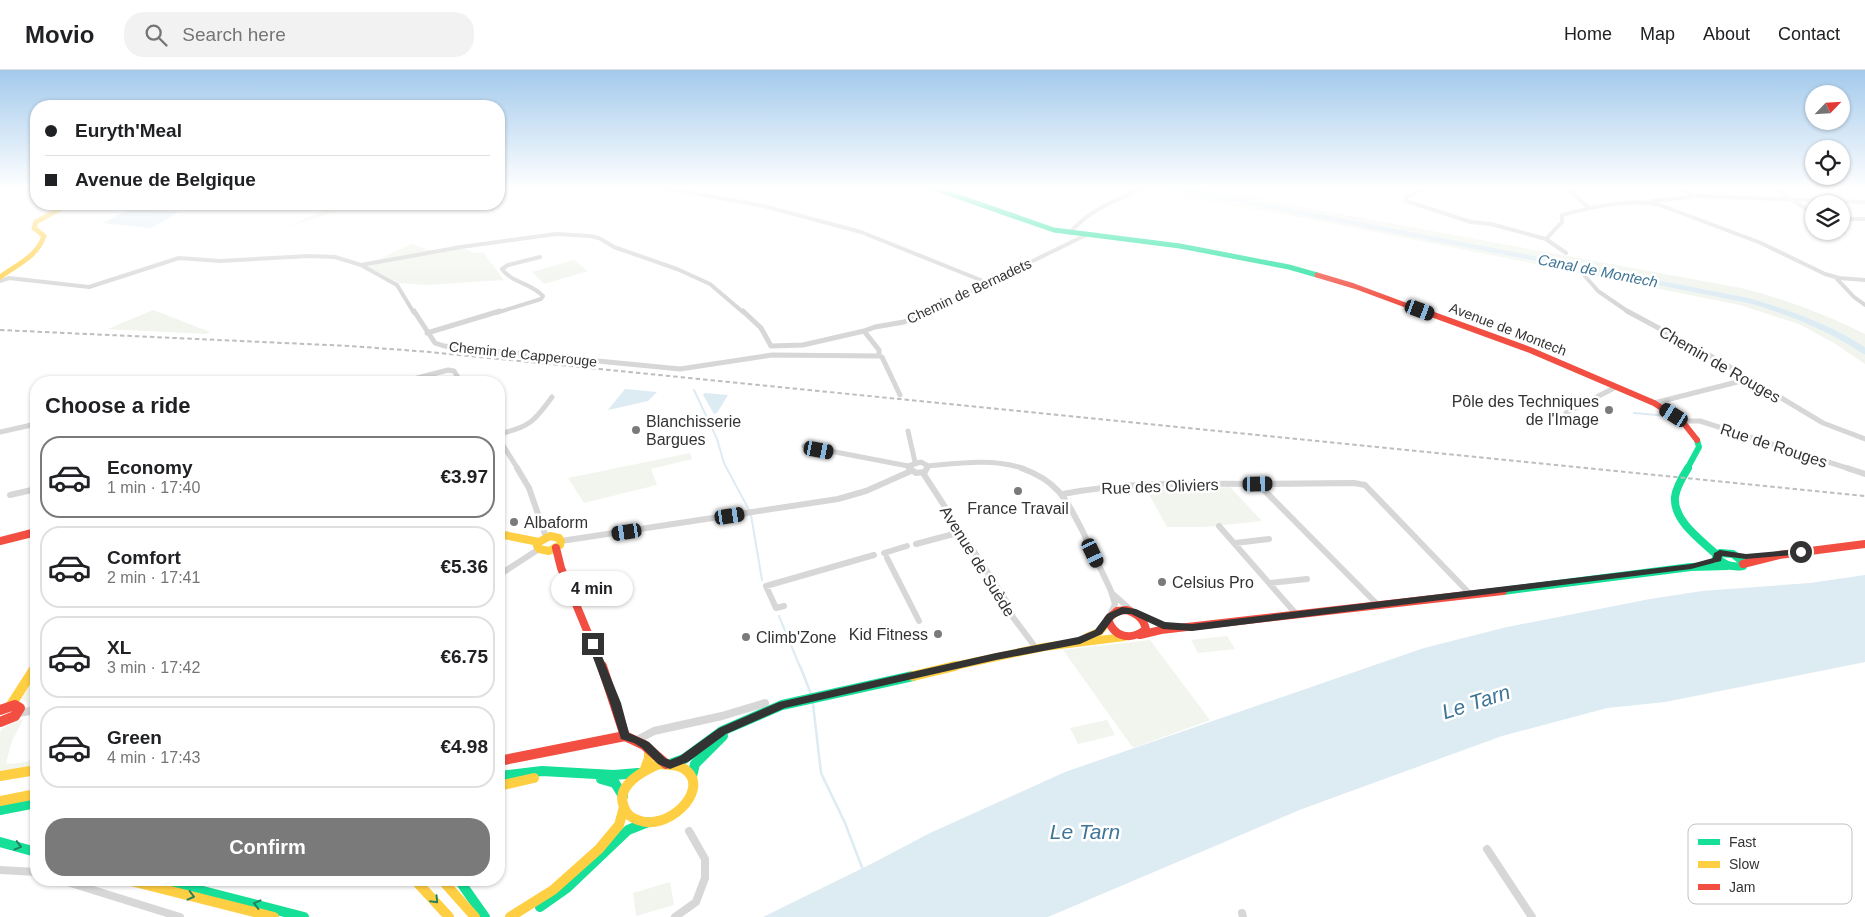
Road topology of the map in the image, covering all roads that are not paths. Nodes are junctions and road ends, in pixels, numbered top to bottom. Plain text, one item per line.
1 (34, 228) edge
2 (845, 228) edge
3 (1047, 228) edge
4 (1074, 228) edge
5 (1504, 228) edge
6 (1557, 228) edge
7 (1721, 228) edge
8 (1070, 233) junction
9 (1086, 235) junction
10 (1546, 239) junction
11 (1566, 253) dead end
12 (540, 257) dead end
13 (361, 266) junction
14 (1584, 275) dead end
15 (0, 277) edge
16 (1839, 278) junction
17 (1865, 280) edge
18 (0, 281) edge
19 (988, 283) junction
20 (1865, 305) edge
21 (864, 331) junction
22 (427, 333) junction
23 (879, 356) junction
24 (425, 376) edge
25 (457, 376) edge
26 (1749, 379) junction
27 (1616, 387) junction
28 (900, 395) dead end
29 (552, 398) dead end
30 (1654, 404) junction
31 (1566, 412) dead end
32 (1682, 421) junction
33 (30, 425) edge
34 (908, 431) dead end
35 (0, 432) edge
36 (505, 432) edge
37 (1865, 439) edge
38 (804, 446) dead end
39 (505, 449) edge
40 (915, 462) junction
41 (928, 466) junction
42 (910, 469) junction
43 (923, 473) junction
44 (1865, 474) edge
45 (1258, 484) junction
46 (30, 490) edge
47 (1062, 494) junction
48 (10, 495) dead end
49 (1220, 526) dead end
50 (961, 532) junction
51 (30, 534) edge
52 (505, 535) edge
53 (1697, 536) junction
54 (1269, 539) dead end
55 (0, 541) edge
56 (542, 543) junction
57 (916, 544) dead end
58 (1234, 544) junction
59 (1865, 544) edge
60 (558, 545) junction
61 (907, 546) dead end
62 (1727, 553) junction
63 (874, 555) dead end
64 (1778, 555) junction
65 (1735, 556) junction
66 (1717, 557) junction
67 (1691, 566) junction
68 (1737, 566) junction
69 (505, 571) edge
70 (1307, 579) dead end
71 (1270, 584) junction
72 (1111, 591) junction
73 (1470, 594) junction
74 (784, 606) dead end
75 (1378, 606) junction
76 (1132, 611) junction
77 (1297, 615) junction
78 (1109, 619) junction
79 (1149, 620) junction
80 (918, 621) dead end
81 (1181, 628) junction
82 (1140, 636) junction
83 (1124, 637) junction
84 (1080, 640) junction
85 (1036, 648) junction
86 (30, 675) edge
87 (765, 703) dead end
88 (11, 705) junction
89 (0, 710) edge
90 (30, 711) edge
91 (18, 713) junction
92 (0, 723) edge
93 (738, 725) junction
94 (625, 736) junction
95 (637, 740) junction
96 (649, 749) junction
97 (505, 760) edge
98 (668, 764) junction
99 (30, 771) edge
100 (642, 771) junction
101 (505, 775) edge
102 (0, 776) edge
103 (692, 776) junction
104 (505, 784) edge
105 (30, 795) edge
106 (623, 796) junction
107 (0, 801) edge
108 (30, 804) edge
109 (624, 806) junction
110 (0, 810) edge
111 (648, 822) junction
112 (689, 831) dead end
113 (0, 842) edge
114 (1487, 849) dead end
115 (30, 850) edge
116 (0, 870) edge
117 (30, 871) edge
118 (80, 886) edge
119 (151, 886) edge
120 (183, 886) edge
121 (421, 886) edge
122 (447, 886) edge
123 (463, 886) edge
124 (483, 914) edge
125 (474, 915) edge
126 (180, 917) edge
127 (274, 917) edge
128 (304, 917) edge
129 (450, 917) edge
130 (510, 917) edge
131 (524, 917) edge
132 (675, 917) edge
133 (1532, 917) edge

1 - 15 main road
2 - 19 street
3 - 8 main road, Avenue de Montech
4 - 8 street
5 - 10 street
6 - 10 street
7 - 16 street
8 - 9 main road, Avenue de Montech
9 - 19 street, Chemin de Bernadets
9 - 27 main road, Avenue de Montech
10 - 11 street
12 - 22 street
13 - 18 street, Chemin de Capperouge
13 - 21 street, Chemin de Bernadets
13 - 22 street, Chemin de Capperouge
14 - 26 street, Chemin de Rouges
16 - 17 street
16 - 20 street
19 - 21 street, Chemin de Bernadets
21 - 23 street
22 - 23 street, Chemin de Capperouge
23 - 28 street
24 - 25 street
26 - 30 street
26 - 37 street, Chemin de Rouges
27 - 30 main road, Avenue de Montech
27 - 31 street
29 - 36 street
30 - 32 main road, Avenue de Montech
32 - 44 street, Rue de Rouges
32 - 53 main road, Avenue de Montech
33 - 35 street
34 - 40 street
38 - 42 street
39 - 56 street
40 - 41 street
40 - 42 street
41 - 43 street
41 - 47 street
42 - 43 street
42 - 60 street
43 - 50 street, Avenue de Suède
45 - 47 street, Rue des Oliviers
45 - 73 street, Rue des Oliviers
45 - 75 street
46 - 48 street
47 - 72 street
49 - 58 street
50 - 57 street
50 - 85 street, Avenue de Suède
51 - 55 main road
52 - 56 main road
53 - 62 main road, Avenue de Montech
53 - 66 main road, Avenue de Montech
54 - 58 street
56 - 60 main road
56 - 60 main road
56 - 69 street
58 - 71 street
59 - 64 main road
60 - 94 main road
61 - 80 street
62 - 65 main road, Avenue de Montech
62 - 66 main road
63 - 74 street
64 - 65 main road
64 - 68 main road
65 - 68 main road
66 - 67 main road
66 - 68 main road, Avenue de Montech
67 - 68 main road
67 - 73 main road
70 - 71 street
71 - 77 street
72 - 76 street
72 - 78 street
73 - 75 main road
75 - 77 main road
76 - 78 main road
76 - 79 main road
77 - 81 main road
78 - 83 main road
78 - 84 main road
79 - 81 main road
79 - 82 main road
81 - 82 main road
82 - 83 main road
83 - 84 main road
84 - 85 main road
85 - 93 main road
86 - 88 main road
87 - 95 street
88 - 89 main road
88 - 91 main road
90 - 91 street
91 - 92 main road
93 - 98 main road
93 - 103 main road
94 - 95 main road
94 - 97 main road
95 - 96 main road
96 - 98 main road
96 - 100 main road
98 - 100 main road
98 - 103 main road
99 - 102 main road
100 - 101 main road
100 - 106 main road
103 - 111 main road
104 - 106 main road
105 - 107 main road
106 - 109 main road
108 - 110 main road
109 - 111 main road
109 - 130 main road
111 - 131 main road
112 - 132 street
113 -> 115 main road
114 - 133 street
116 - 117 street
118 - 126 street
119 -> 127 main road
128 -> 120 main road
121 -> 129 main road
122 - 125 main road
123 - 124 main road

